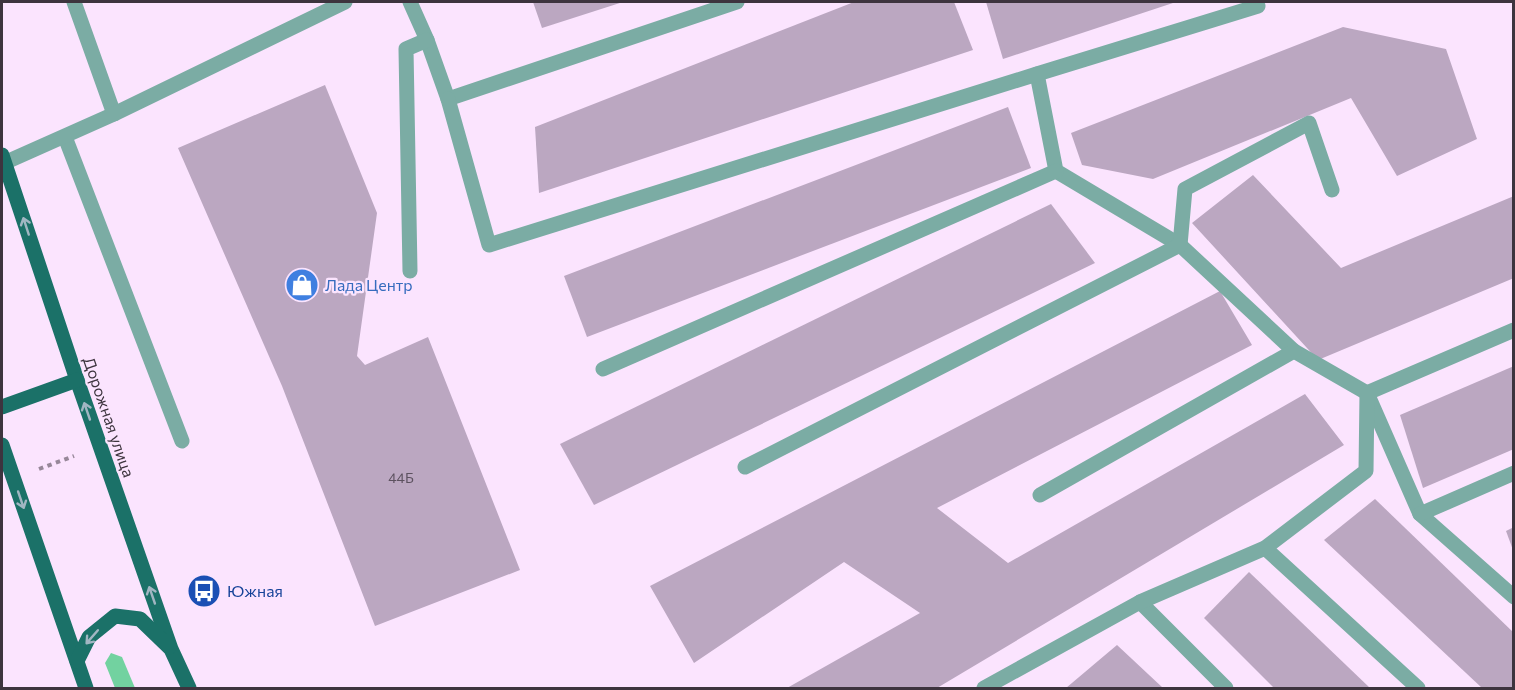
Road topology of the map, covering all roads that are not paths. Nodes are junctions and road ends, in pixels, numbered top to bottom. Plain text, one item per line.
1 (74, 2) edge
2 (345, 2) edge
3 (410, 2) edge
4 (737, 2) edge
5 (1258, 6) dead end
6 (427, 40) junction
7 (1037, 74) junction
8 (448, 99) junction
9 (114, 114) junction
10 (65, 137) junction
11 (2, 160) edge
12 (1056, 171) junction
13 (1332, 190) dead end
14 (1180, 245) junction
15 (411, 271) dead end
16 (1514, 330) edge
17 (1294, 351) junction
18 (603, 369) dead end
19 (76, 380) junction
20 (1367, 393) junction
21 (2, 407) edge
22 (182, 441) dead end
23 (2, 445) edge
24 (745, 467) dead end
25 (1514, 473) edge
26 (1040, 495) dead end
27 (1420, 514) junction
28 (1265, 548) junction
29 (1514, 597) edge
30 (1140, 602) junction
31 (171, 649) junction
32 (77, 661) junction
33 (1004, 685) edge
34 (86, 688) edge
35 (189, 688) edge
36 (984, 688) edge
37 (1226, 688) edge
38 (1418, 688) edge

1 - 9 street
2 - 9 street
3 - 6 street
4 - 8 street
5 - 7 street
6 - 8 street
6 - 15 street
7 - 8 street
7 - 12 street
9 - 10 street
10 - 11 street
10 - 22 street
19 -> 11 main road, Дорожная улица
12 - 14 street
12 - 18 street
13 - 14 street
14 - 17 street
14 - 24 street
16 - 20 street
17 - 20 street
17 - 26 street
19 - 21 main road
31 -> 19 main road, Дорожная улица
20 - 27 street
20 - 28 street
23 -> 32 main road
25 - 27 street
27 - 29 street
28 - 30 street
28 - 38 street
30 - 33 street
30 - 37 street
31 -> 32 main road
31 - 35 main road, Дорожная улица
32 - 34 main road
33 - 36 street

